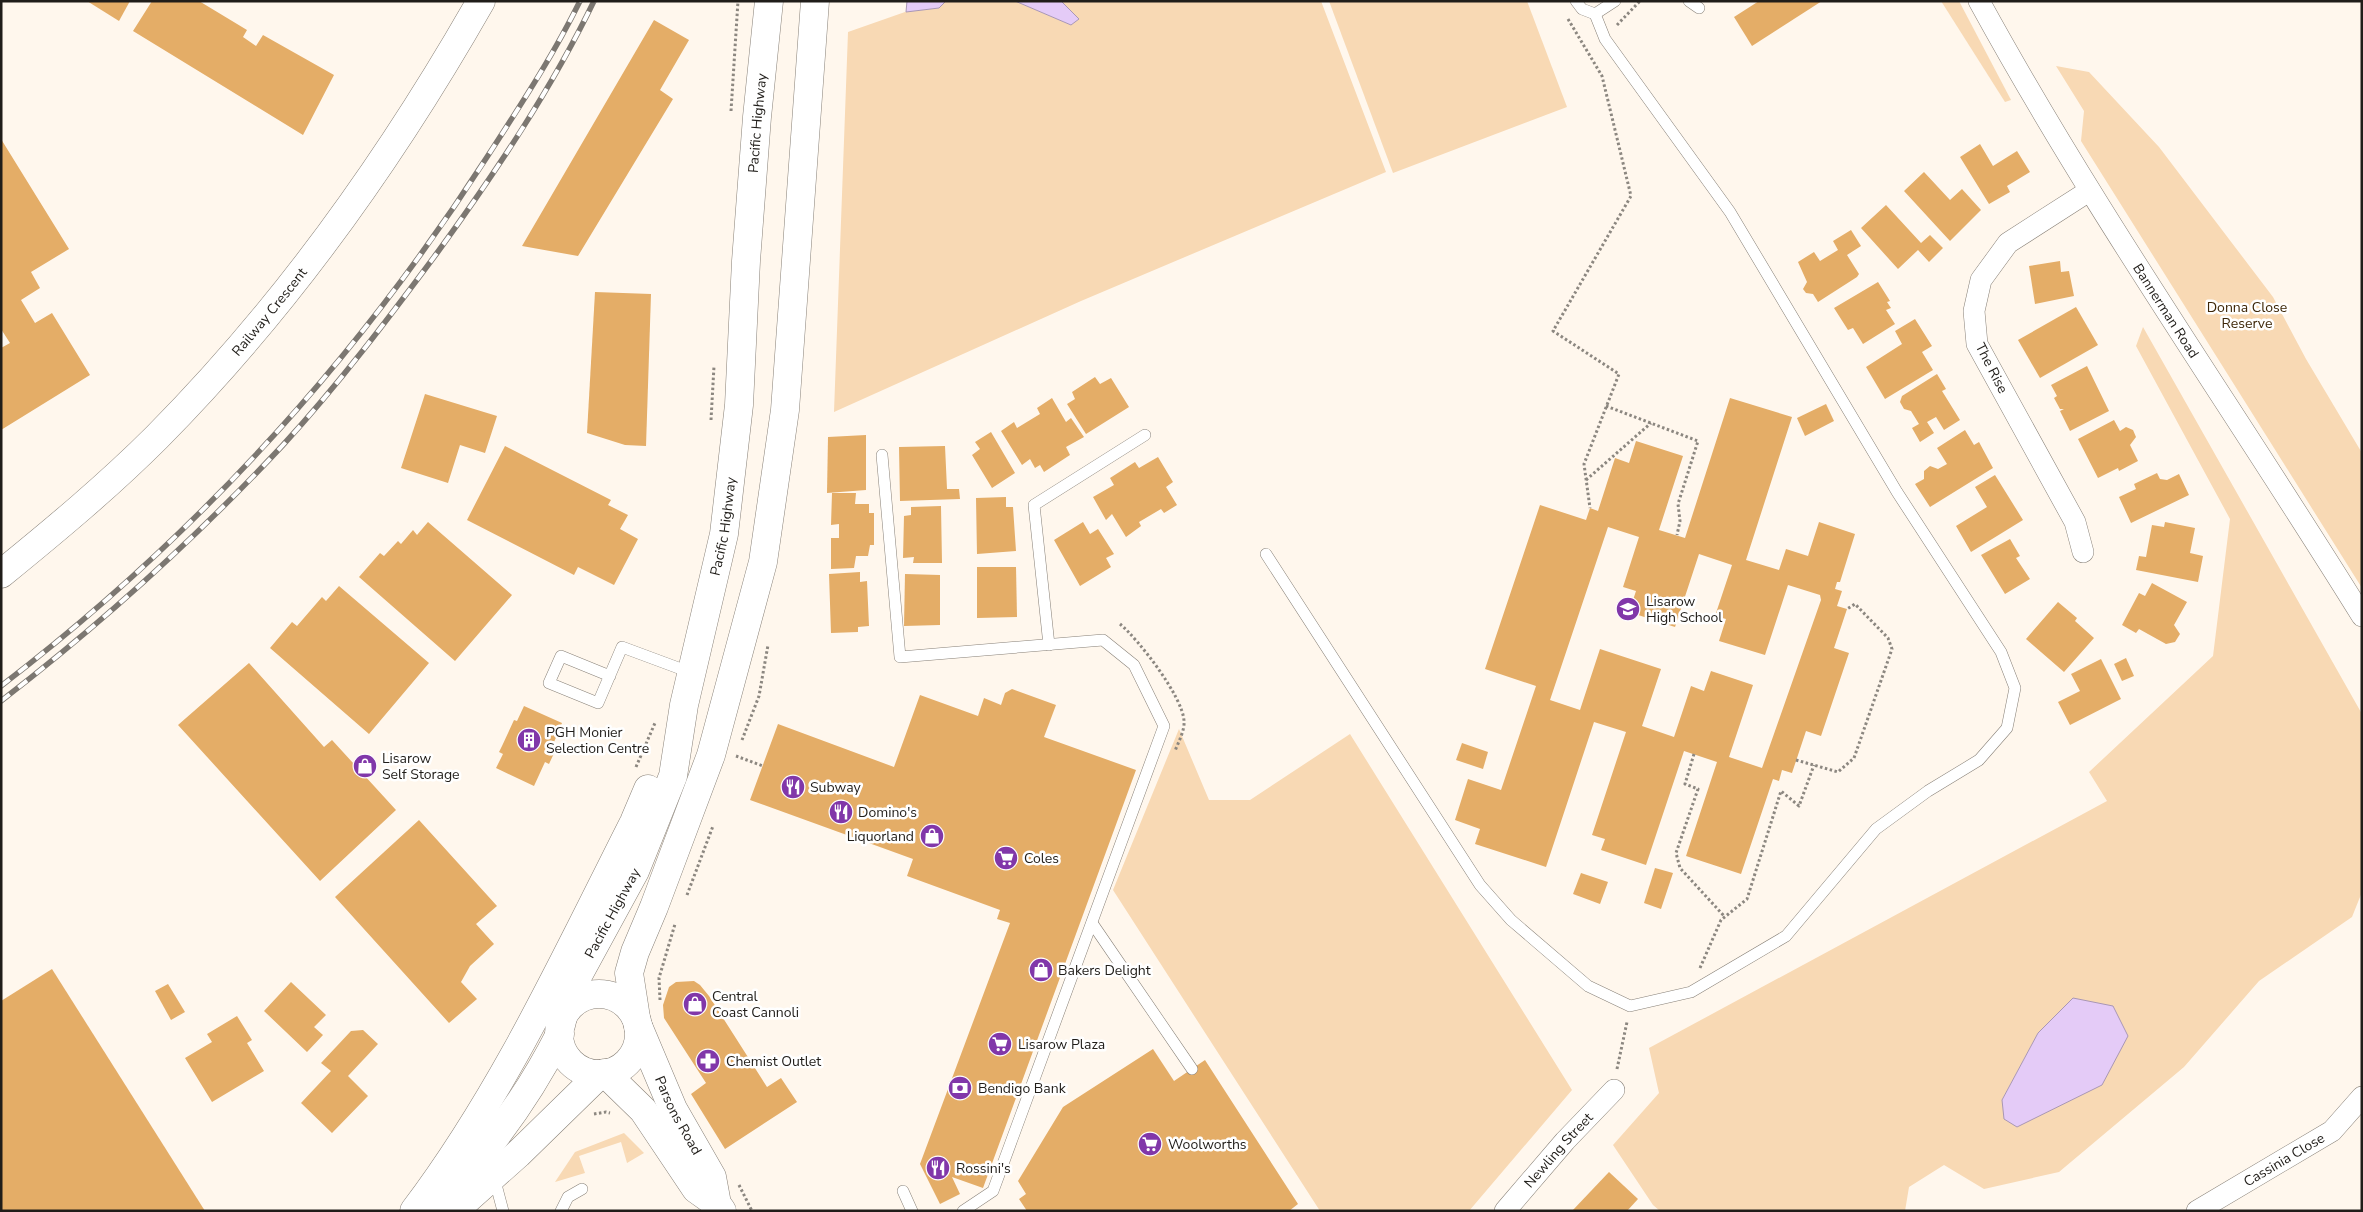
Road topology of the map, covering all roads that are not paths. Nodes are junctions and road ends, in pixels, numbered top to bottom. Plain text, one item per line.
1 (481, 1) edge
2 (769, 1) edge
3 (815, 1) edge
4 (1576, 1) edge
5 (1615, 1) edge
6 (1689, 1) edge
7 (1979, 1) edge
8 (1699, 8) dead end
9 (1595, 14) junction
10 (2089, 190) junction
11 (1145, 435) dead end
12 (882, 455) dead end
13 (2083, 552) dead end
14 (1266, 554) dead end
15 (1, 574) edge
16 (2362, 616) edge
17 (1049, 644) junction
18 (692, 673) junction
19 (610, 676) junction
20 (684, 705) junction
21 (1092, 923) junction
22 (637, 1022) junction
23 (560, 1029) junction
24 (1192, 1069) dead end
25 (603, 1074) junction
26 (1614, 1090) road end
27 (2362, 1096) edge
28 (494, 1176) junction
29 (582, 1189) dead end
30 (903, 1191) dead end
31 (719, 1207) edge
32 (414, 1211) edge
33 (430, 1211) edge
34 (454, 1211) edge
35 (503, 1211) edge
36 (561, 1211) edge
37 (912, 1211) edge
38 (963, 1211) edge
39 (1505, 1211) edge
40 (2198, 1211) edge

1 - 15 main road, Railway Crescent
2 - 18 main road, Pacific Highway
3 - 22 main road
4 - 9 lane
5 - 9 lane
6 - 8 lane
7 - 10 street, Bannerman Road
9 - 14 lane
10 - 13 street, The Rise
10 - 16 street, Bannerman Road
11 - 17 lane
12 - 17 lane
17 - 21 lane
18 - 19 lane
18 - 20 main road, Pacific Highway
19 - 19 lane
20 - 23 main road, Pacific Highway
20 - 32 main road
21 - 24 lane
21 - 38 lane
22 - 23 main road
22 - 25 main road
22 - 31 main road, Parsons Road
23 - 25 main road
23 - 33 main road, Pacific Highway
25 - 28 main road
25 - 31 main road, Parsons Road
26 - 39 street, Newling Street
27 - 40 street, Cassinia Close
28 - 34 main road
28 - 35 lane
29 - 36 lane
30 - 37 lane

